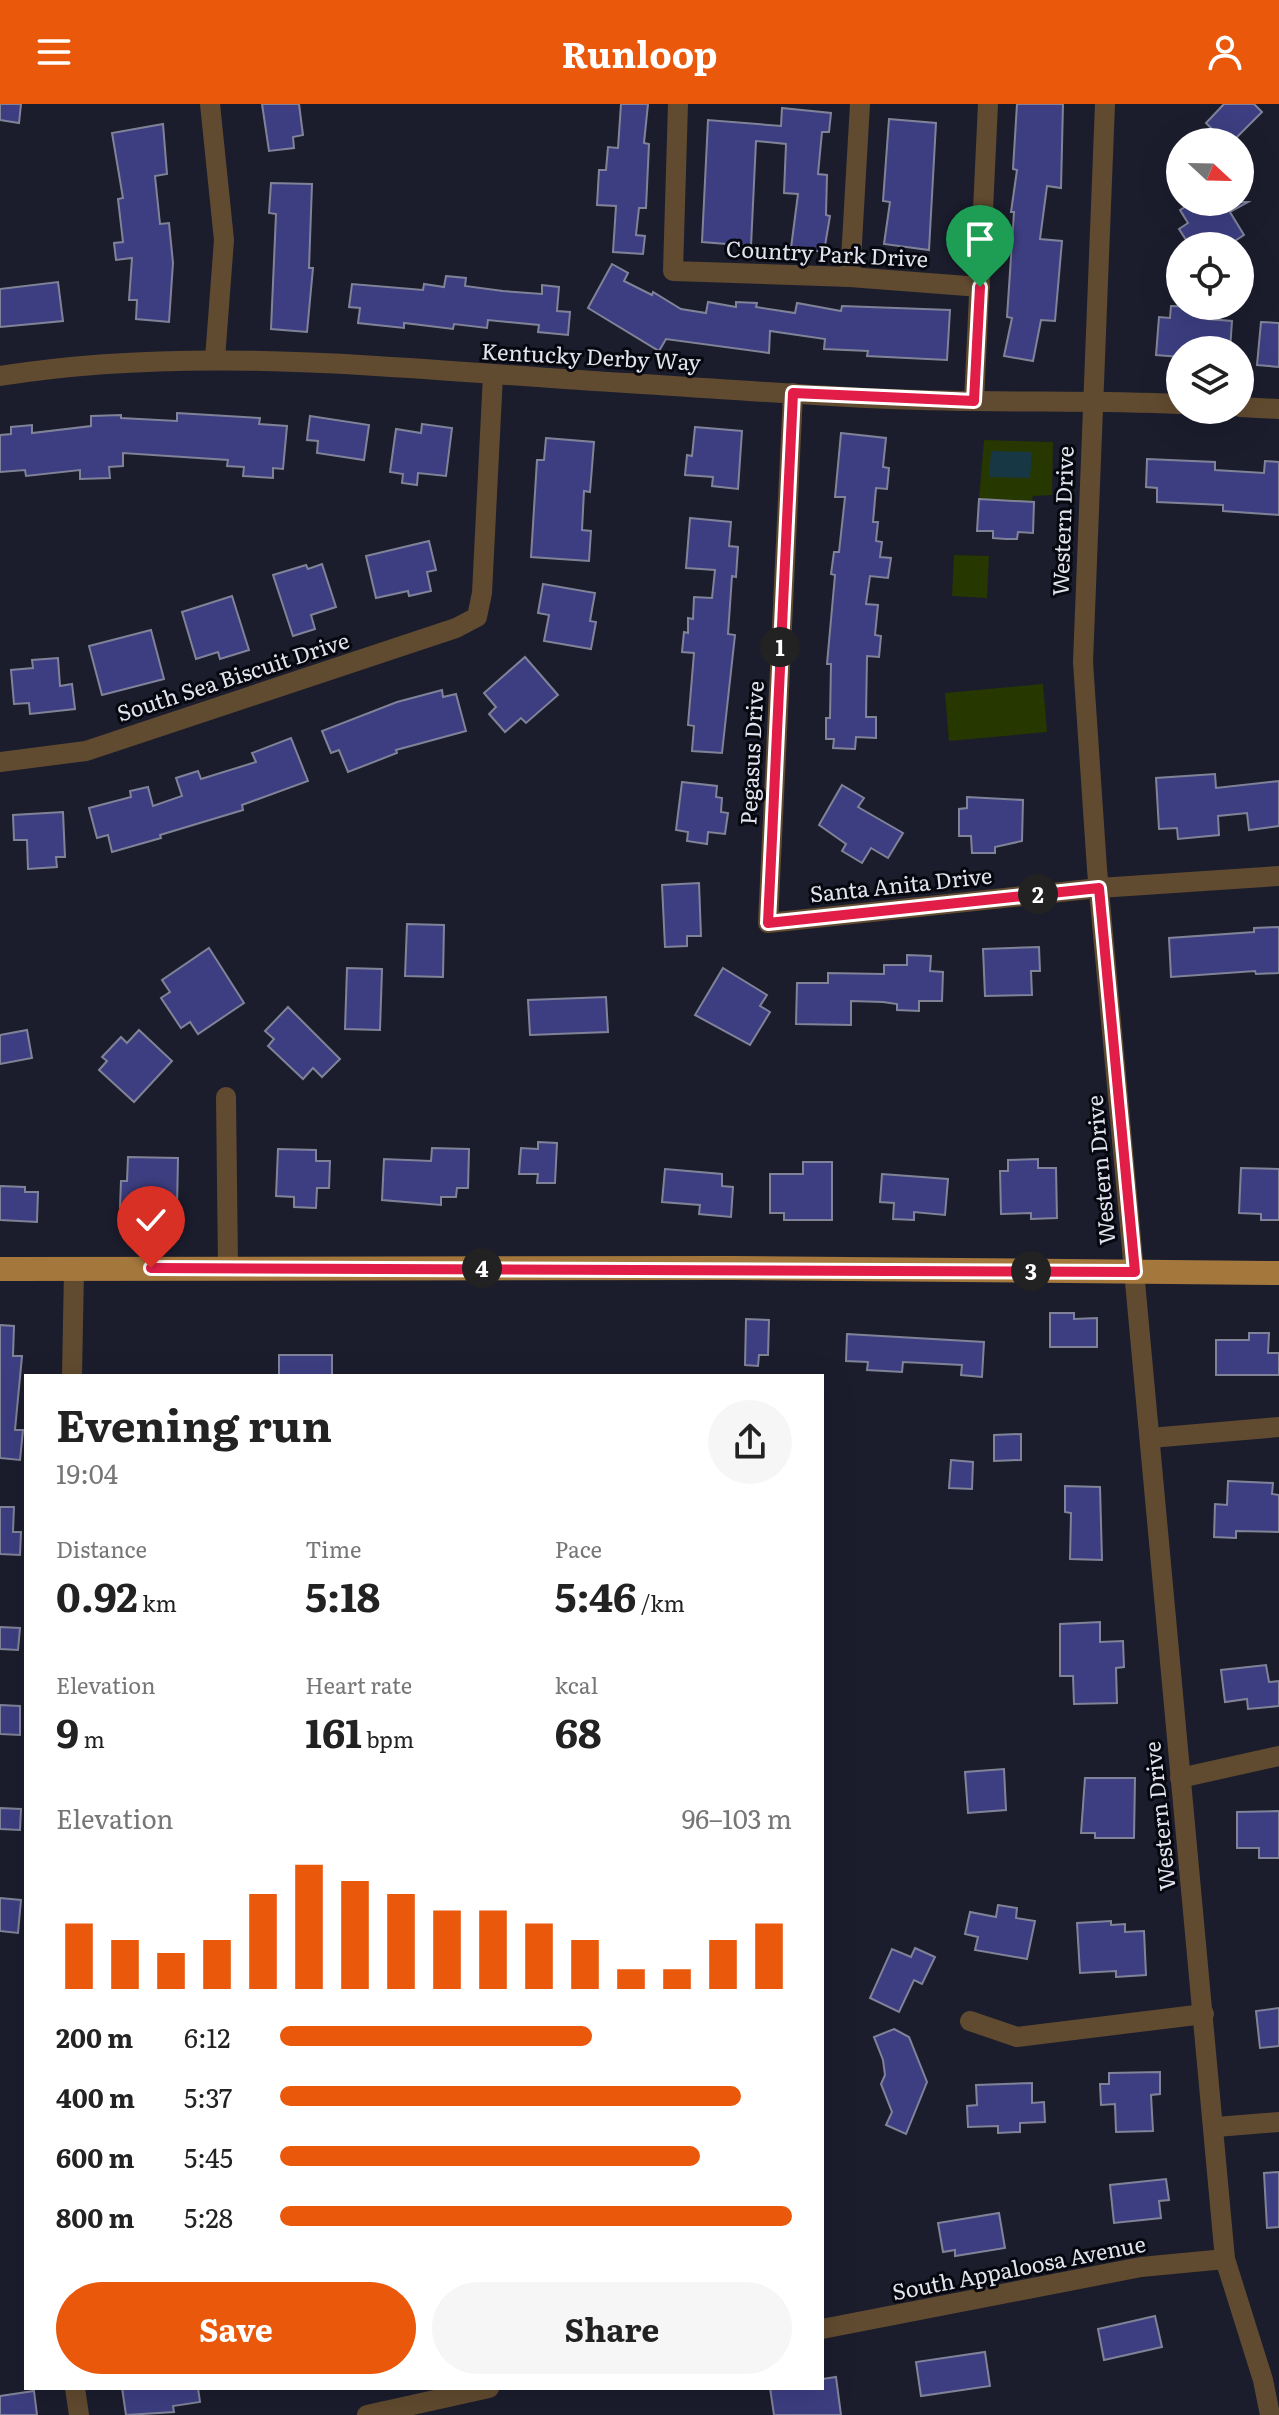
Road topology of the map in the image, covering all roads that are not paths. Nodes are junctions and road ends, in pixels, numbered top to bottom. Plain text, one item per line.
1 (210, 104) edge
2 (678, 104) edge
3 (860, 104) edge
4 (988, 104) edge
5 (1105, 104) edge
6 (850, 277) junction
7 (980, 287) junction
8 (215, 359) junction
9 (493, 375) junction
10 (0, 376) edge
11 (793, 393) junction
12 (1092, 400) junction
13 (974, 401) junction
14 (1166, 403) edge
15 (1254, 408) edge
16 (1279, 409) edge
17 (0, 762) edge
18 (1279, 876) edge
19 (1099, 888) junction
20 (768, 923) joint
21 (226, 1097) dead end
22 (228, 1267) junction
23 (0, 1269) edge
24 (74, 1270) junction
25 (1135, 1272) junction
26 (1279, 1273) edge
27 (72, 1374) edge
28 (1279, 1427) edge
29 (1150, 1438) junction
30 (1279, 1756) edge
31 (1180, 1778) junction
32 (1204, 2014) junction
33 (970, 2021) dead end
34 (1279, 2122) edge
35 (1216, 2127) junction
36 (1225, 2259) junction
37 (824, 2329) edge
38 (75, 2390) edge
39 (469, 2390) edge
40 (409, 2396) edge
41 (79, 2415) edge
42 (367, 2415) edge
43 (1270, 2415) edge

1 - 8 street
2 - 6 street, Country Park Drive
3 - 6 street
4 - 7 street
5 - 12 street, Western Drive
6 - 7 street, Country Park Drive
7 - 13 street
8 - 9 street, Kentucky Derby Way
8 - 10 street, Kentucky Derby Way
9 - 11 street, Kentucky Derby Way
9 - 17 street, South Sea Biscuit Drive
11 - 13 street, Kentucky Derby Way
11 - 20 street, Pegasus Drive
12 - 13 street, Kentucky Derby Way
12 - 14 street, Kentucky Derby Way
12 - 19 street, Western Drive
15 - 16 street
18 - 19 street, Santa Anita Drive
19 - 20 street, Santa Anita Drive
19 - 25 street, Western Drive
21 - 22 street
22 - 24 main road
22 - 25 main road
23 - 24 main road
24 - 27 street
25 - 26 main road
25 - 29 street, Western Drive
28 - 29 street
29 - 31 street, Western Drive
30 - 31 street
31 - 32 street, Western Drive
32 - 33 street
32 - 35 street, Western Drive
34 - 35 street
35 - 36 street, Western Drive
36 - 37 street, South Appaloosa Avenue
36 - 43 street, Western Drive
38 - 41 street
39 - 40 street
40 - 42 street

